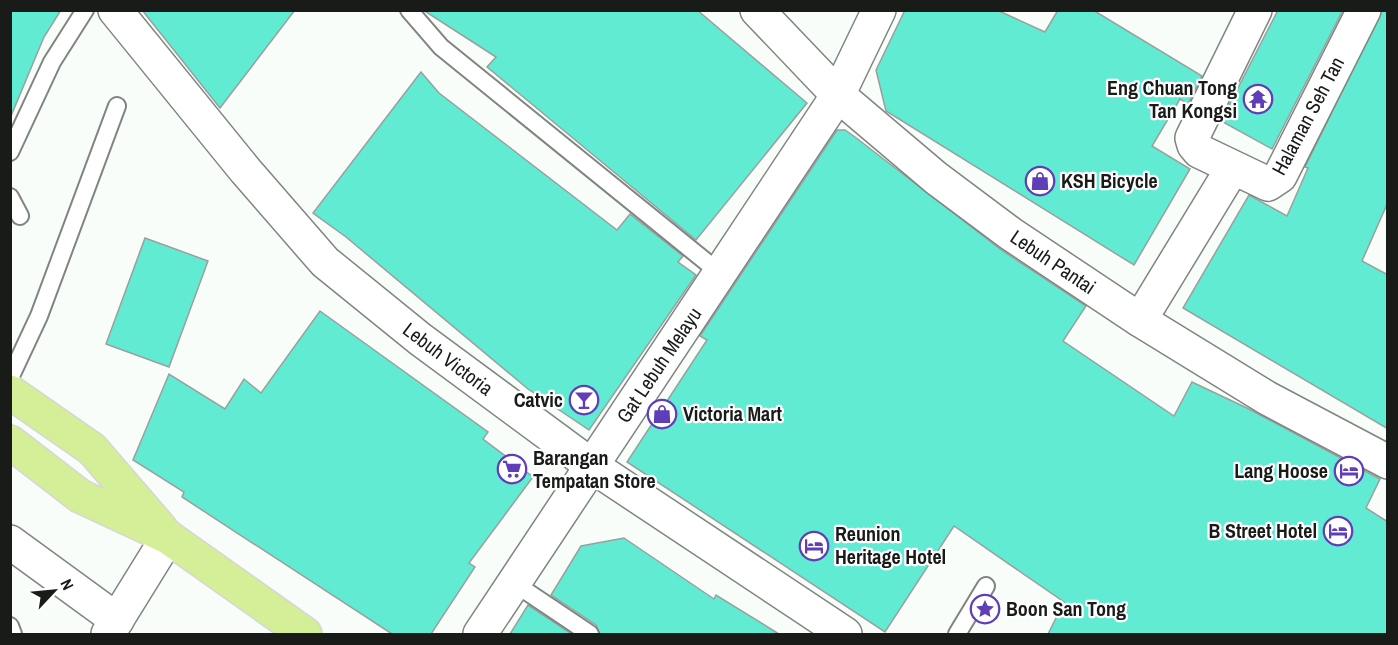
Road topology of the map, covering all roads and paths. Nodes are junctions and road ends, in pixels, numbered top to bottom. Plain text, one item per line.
1 (85, 10) edge
2 (115, 10) edge
3 (409, 10) edge
4 (757, 10) edge
5 (879, 10) edge
6 (1255, 10) edge
7 (1364, 10) edge
8 (838, 95) junction
9 (117, 106) dead end
10 (10, 152) edge
11 (1232, 169) junction
12 (10, 196) edge
13 (20, 216) dead end
14 (720, 273) junction
15 (1140, 320) junction
16 (10, 378) edge
17 (10, 392) edge
18 (10, 442) edge
19 (1388, 462) edge
20 (592, 466) junction
21 (168, 537) junction
22 (10, 542) edge
23 (514, 583) junction
24 (986, 586) dead end
25 (10, 626) edge
26 (113, 627) edge
27 (13, 634) edge
28 (304, 634) edge
29 (480, 634) edge
30 (590, 634) edge
31 (845, 634) edge
32 (957, 634) edge

1 - 10 lane
2 - 20 street, Lebuh Victoria
3 - 14 lane
4 - 8 street, Lebuh Pantai
5 - 8 street, Gat Lebuh Melayu
6 - 11 street, Halaman Seh Tan
7 - 11 street, Halaman Seh Tan
8 - 14 street, Gat Lebuh Melayu
8 - 15 street, Lebuh Pantai
9 - 16 lane
11 - 15 street
12 - 13 lane
14 - 20 street, Gat Lebuh Melayu
15 - 19 street, Lebuh Pantai
17 - 21 main road
18 - 21 main road
20 - 23 street, Gat Lebuh Melayu
20 - 31 street, Lebuh Victoria
21 - 26 street
21 - 28 main road
22 - 26 street
23 - 29 street, Gat Lebuh Melayu
23 - 30 lane
24 - 32 lane
25 - 27 lane

